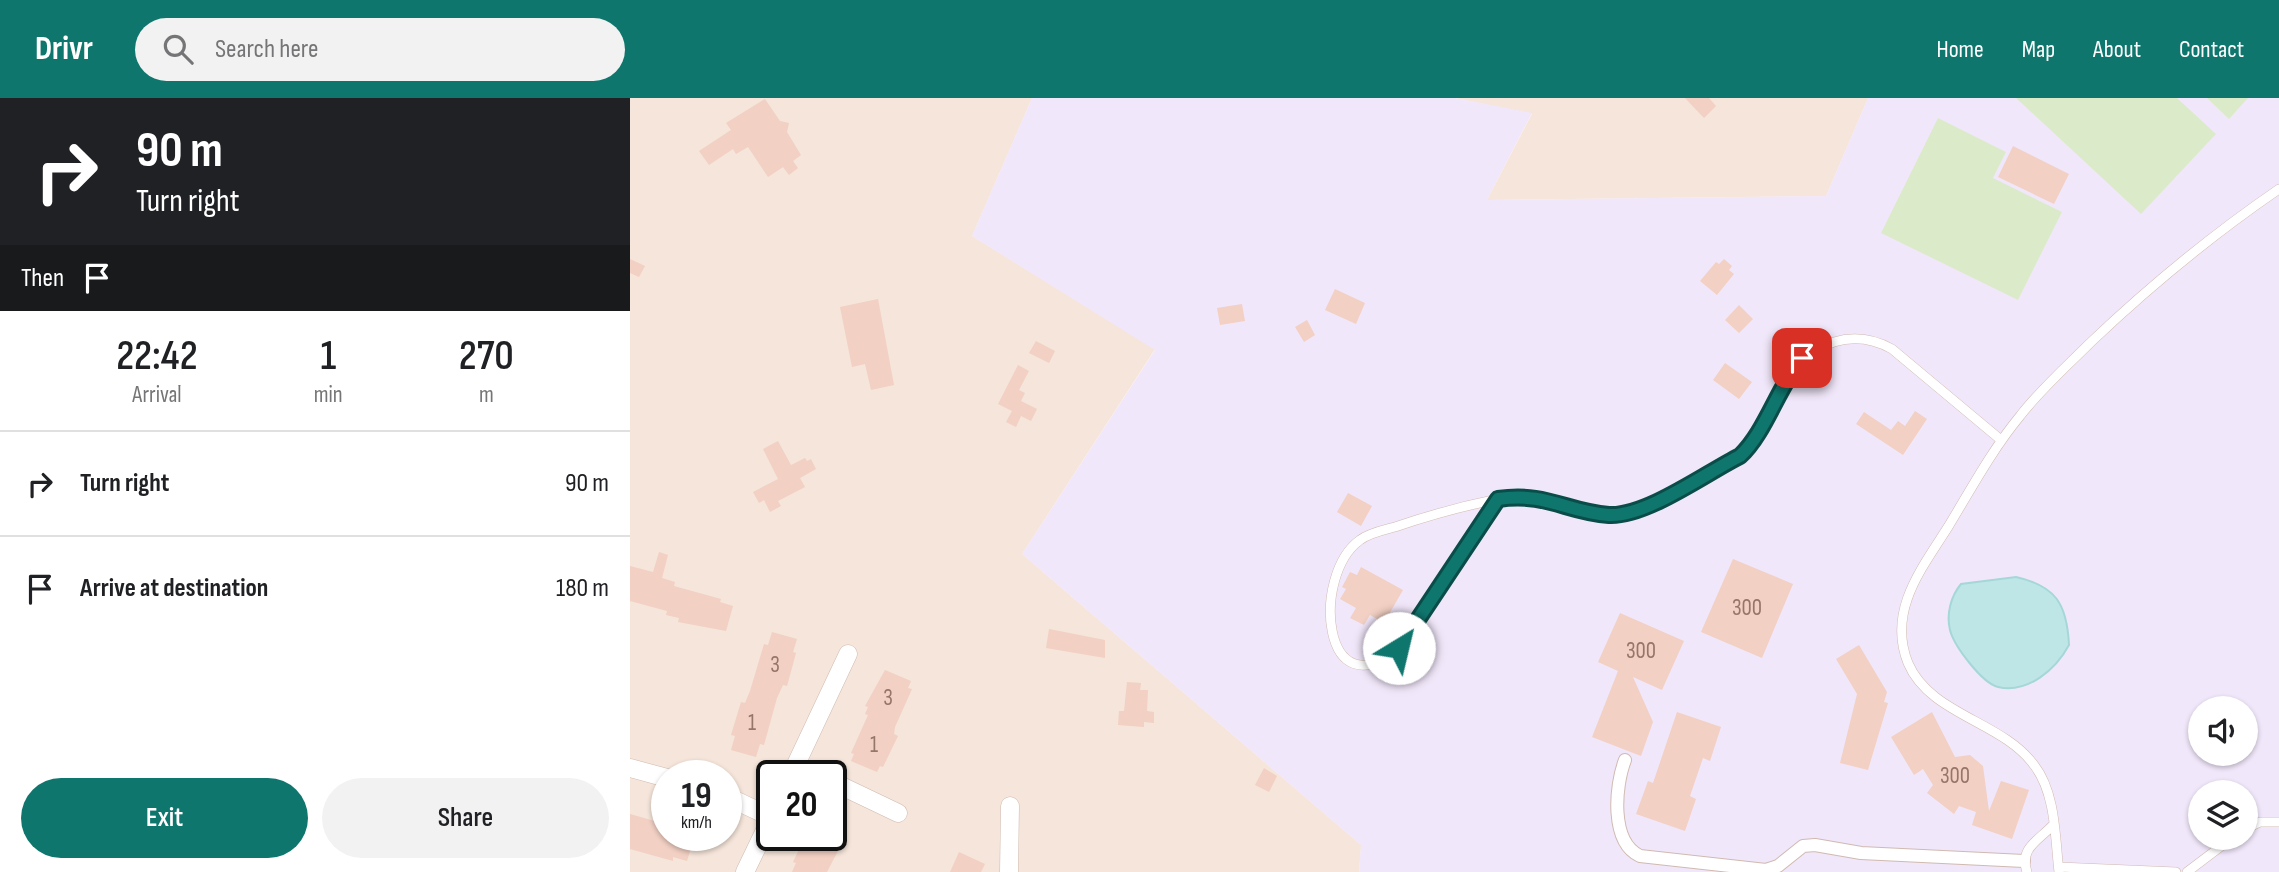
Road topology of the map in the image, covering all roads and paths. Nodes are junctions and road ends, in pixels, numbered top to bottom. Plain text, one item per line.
1 (2279, 189) edge
2 (2001, 440) junction
3 (1498, 499) junction
4 (848, 654) dead end
5 (798, 760) edge
6 (1625, 760) dead end
7 (630, 768) edge
8 (651, 774) edge
9 (847, 789) edge
10 (1010, 806) dead end
11 (898, 813) dead end
12 (2279, 822) edge
13 (2258, 823) edge
14 (2053, 825) junction
15 (756, 848) edge
16 (2216, 850) edge
17 (2025, 867) edge
18 (2059, 870) edge
19 (745, 872) edge
20 (1009, 872) edge
21 (2176, 872) edge
22 (2187, 872) edge

1 - 2 lane
2 - 3 lane
2 - 14 lane
3 - 3 lane
4 - 5 street
6 - 17 street
7 - 8 street
9 - 11 street
10 - 20 street
12 - 13 lane
14 - 17 lane
14 - 18 lane
15 - 19 street
16 - 22 lane
18 - 21 lane

